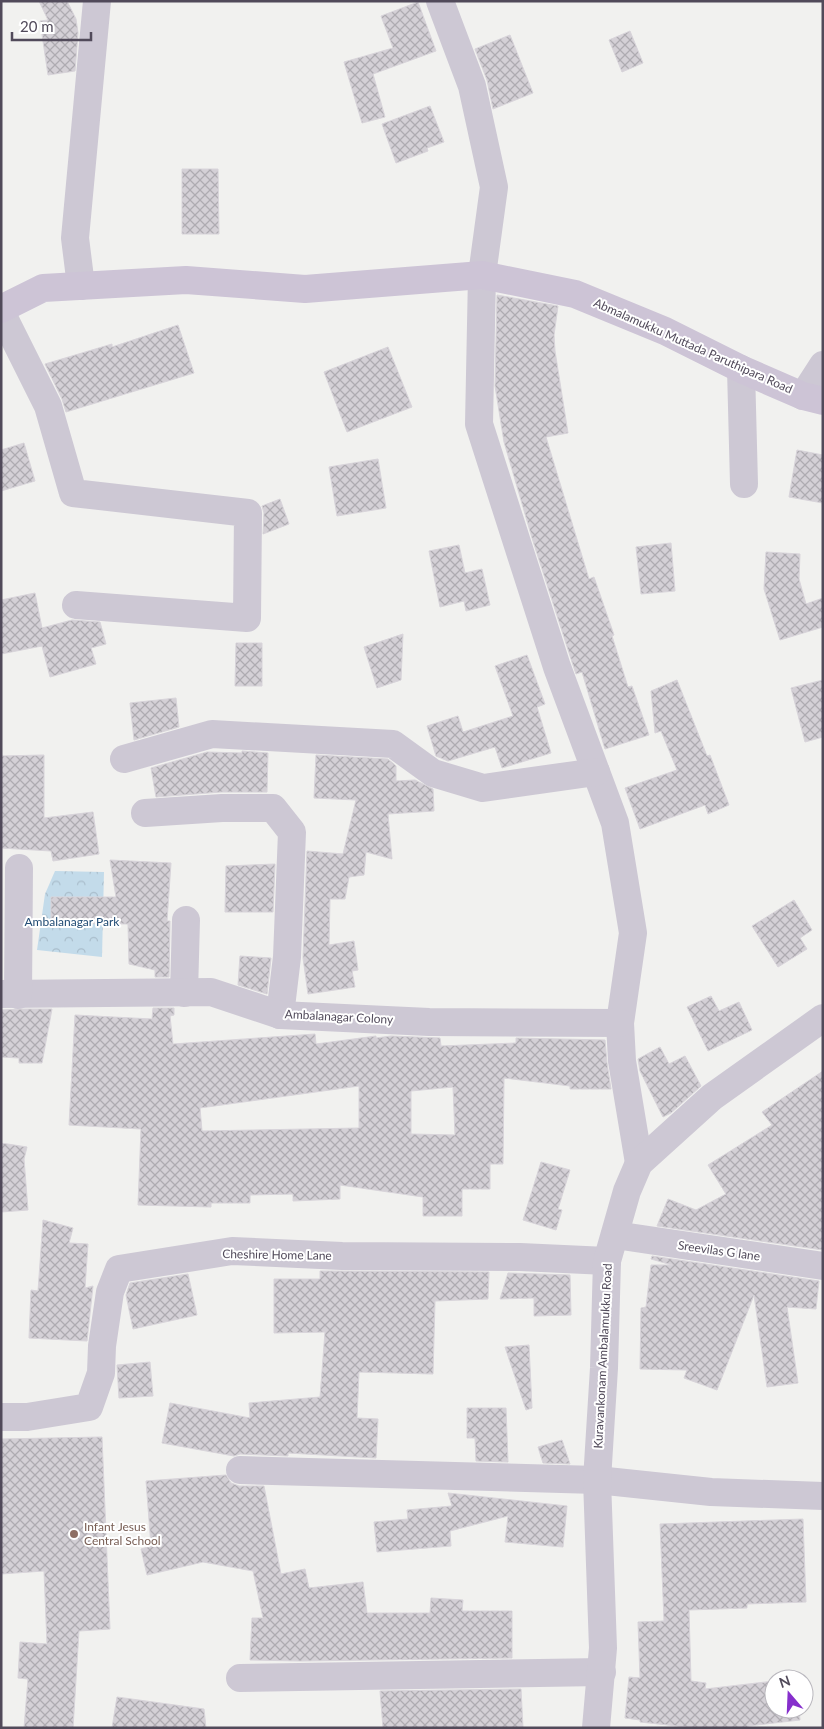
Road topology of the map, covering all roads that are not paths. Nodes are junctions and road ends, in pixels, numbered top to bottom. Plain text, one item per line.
1 (97, 1) edge
2 (448, 4) edge
3 (482, 275) junction
4 (81, 286) junction
5 (1, 311) edge
6 (823, 366) edge
7 (741, 370) junction
8 (813, 399) edge
9 (744, 484) dead end
10 (76, 605) dead end
11 (124, 759) dead end
12 (596, 772) junction
13 (145, 813) dead end
14 (19, 868) dead end
15 (186, 920) dead end
16 (184, 993) junction
17 (10, 994) edge
18 (280, 1015) junction
19 (823, 1018) edge
20 (620, 1023) junction
21 (639, 1163) junction
22 (615, 1235) junction
23 (607, 1261) junction
24 (823, 1266) edge
25 (1, 1417) edge
26 (240, 1470) dead end
27 (597, 1480) junction
28 (823, 1496) edge
29 (602, 1672) junction
30 (240, 1678) dead end
31 (596, 1728) edge

1 - 4 street
2 - 3 street
3 - 4 main road, Abmalamukku Muttada Paruthipara Road
3 - 7 main road, Abmalamukku Muttada Paruthipara Road
3 - 12 street
4 - 5 main road, Abmalamukku Muttada Paruthipara Road
5 - 10 street
6 - 8 street
7 - 8 main road, Abmalamukku Muttada Paruthipara Road
7 - 9 street
11 - 12 street
12 - 20 street
13 - 18 street
14 - 17 street
15 - 16 street
16 - 17 street, Ambalanagar Colony
16 - 18 street, Ambalanagar Colony
18 - 20 street, Ambalanagar Colony
19 - 21 street, Kuravankonam Ambalamukku Road
20 - 21 street
21 - 22 street, Kuravankonam Ambalamukku Road
22 - 23 street, Kuravankonam Ambalamukku Road
22 - 24 street, Sreevilas G lane
23 - 25 street, Cheshire Home Lane
23 - 27 street, Kuravankonam Ambalamukku Road
26 - 27 street
27 - 28 street
27 - 29 street, Kuravankonam Ambalamukku Road
29 - 30 street
29 - 31 street, Kuravankonam Ambalamukku Road

